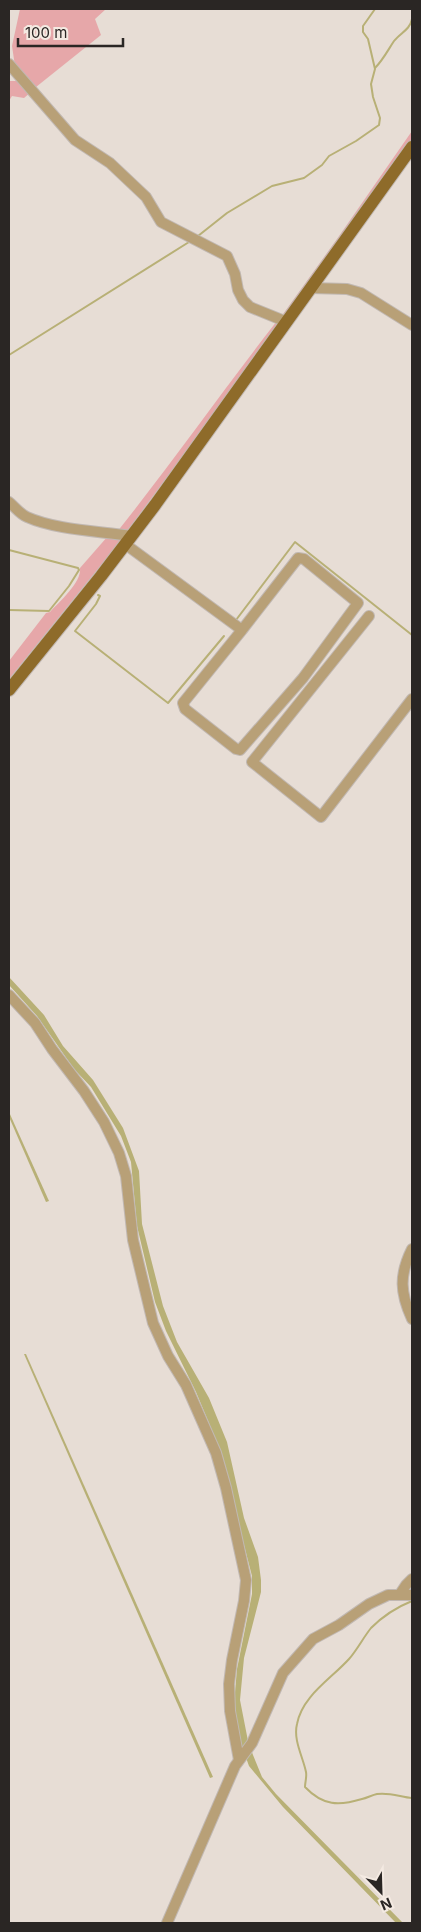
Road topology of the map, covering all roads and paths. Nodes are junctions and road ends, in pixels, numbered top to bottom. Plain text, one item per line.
1 (9, 64) edge
2 (412, 147) edge
3 (311, 288) junction
4 (287, 322) junction
5 (412, 325) edge
6 (9, 502) edge
7 (128, 540) junction
8 (369, 616) dead end
9 (343, 624) junction
10 (242, 630) junction
11 (355, 634) junction
12 (302, 678) junction
13 (313, 686) junction
14 (9, 690) edge
15 (412, 699) edge
16 (259, 730) junction
17 (271, 738) junction
18 (9, 995) edge
19 (412, 1249) edge
20 (412, 1319) edge
21 (412, 1579) edge
22 (400, 1594) junction
23 (412, 1595) edge
24 (241, 1757) junction
25 (168, 1923) edge

1 - 4 street
2 - 3 main road
3 - 4 main road
3 - 5 street
4 - 7 main road
6 - 7 street
7 - 10 street
7 - 14 main road
8 - 11 street
9 - 10 street
9 - 11 street
9 - 12 street
10 - 16 street
11 - 13 street
12 - 13 street
12 - 16 street
13 - 17 street
15 - 17 street
16 - 17 street
18 - 24 street
19 - 20 street
21 - 22 street
22 - 23 street
22 - 24 street
24 - 25 street

